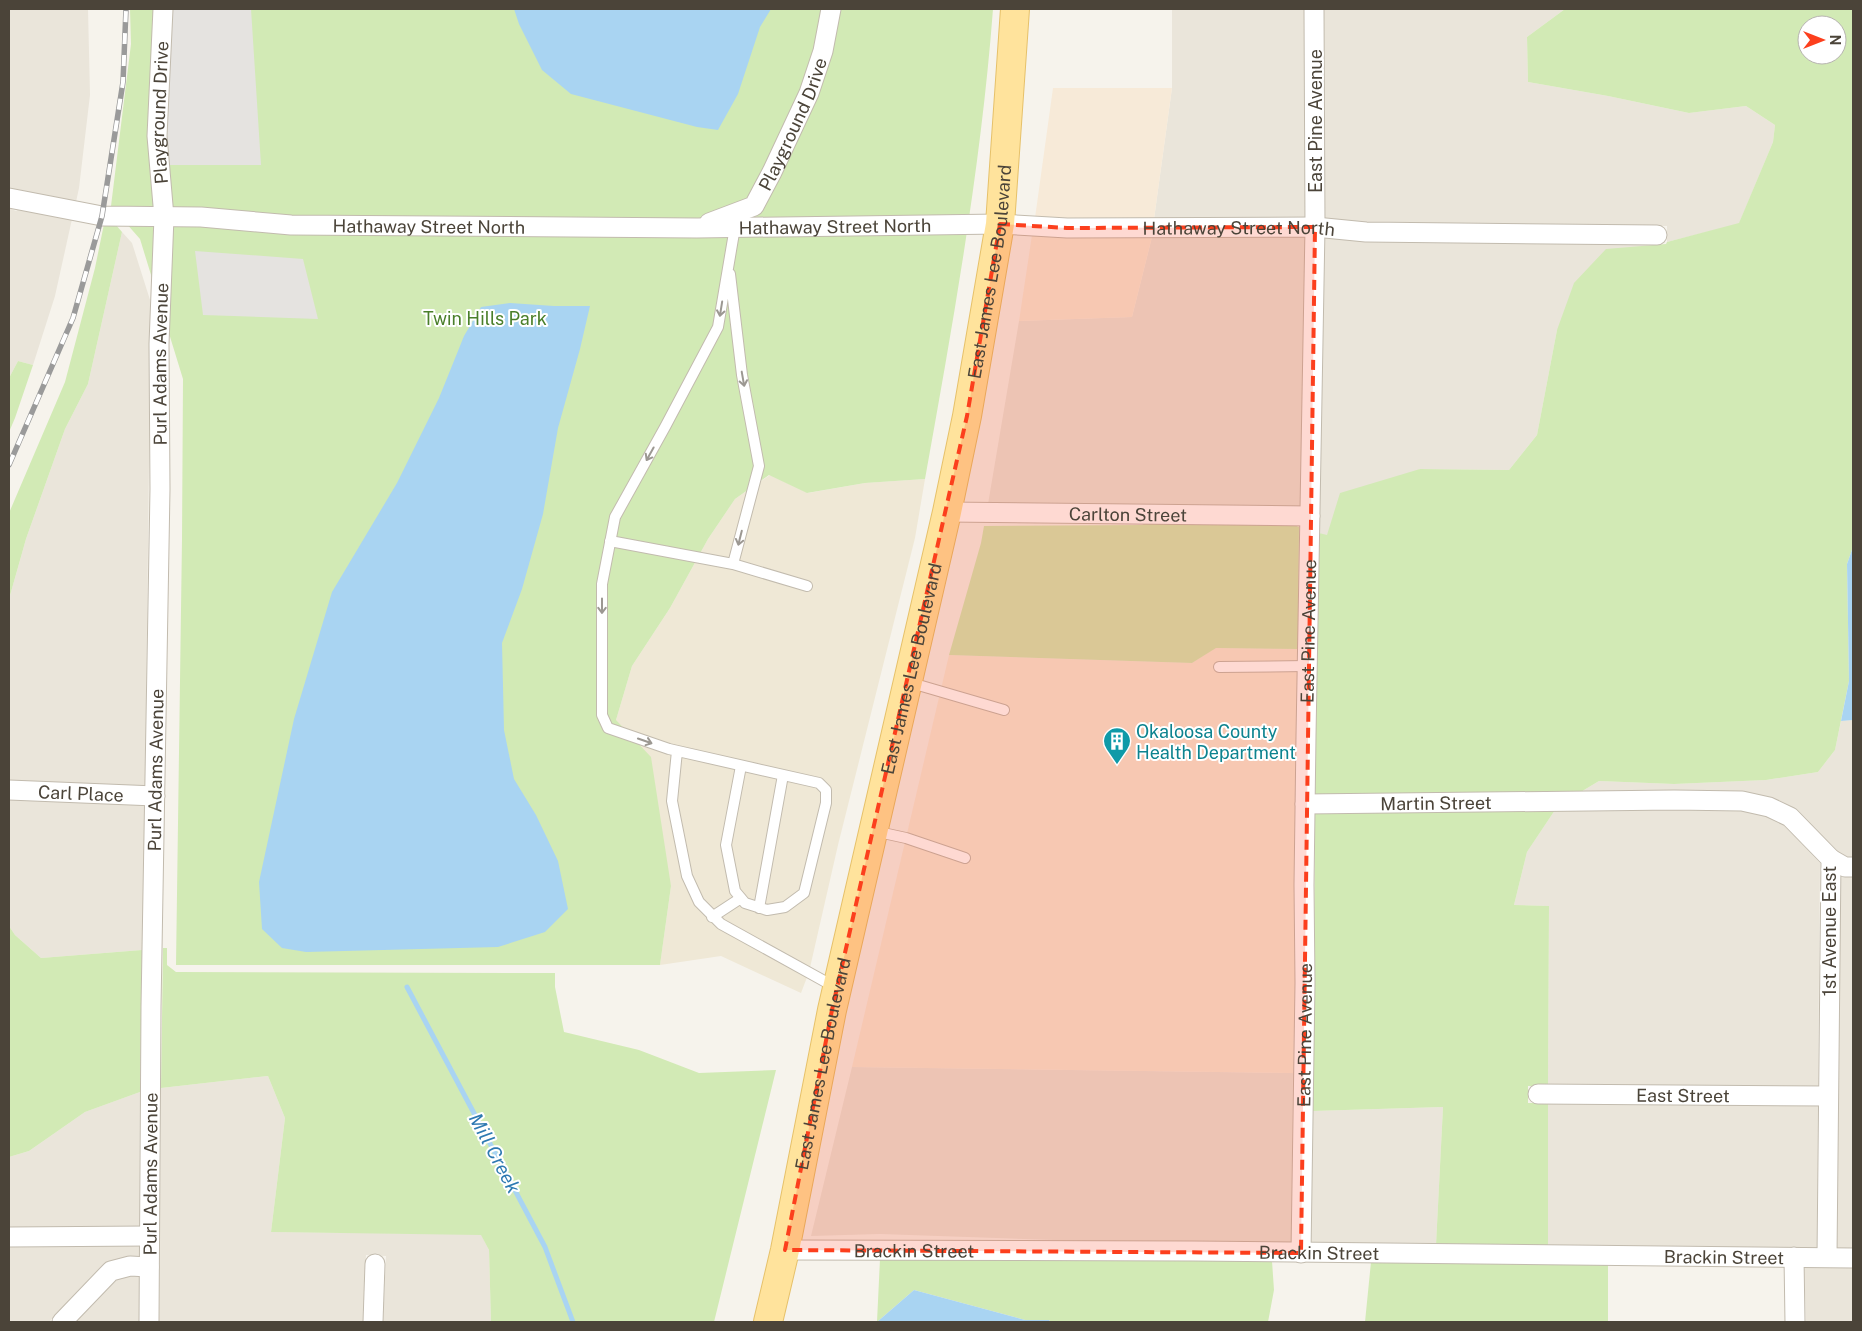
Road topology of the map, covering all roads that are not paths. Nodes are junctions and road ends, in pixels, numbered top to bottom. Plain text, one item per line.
1 (162, 9) edge
2 (831, 9) edge
3 (1015, 9) edge
4 (1314, 9) edge
5 (11, 199) edge
6 (164, 217) junction
7 (1000, 224) junction
8 (734, 227) junction
9 (1315, 227) junction
10 (697, 228) junction
11 (1657, 235) dead end
12 (729, 261) junction
13 (947, 512) junction
14 (1310, 516) junction
15 (610, 541) junction
16 (733, 564) junction
17 (807, 586) dead end
18 (1307, 666) junction
19 (1219, 667) dead end
20 (907, 682) junction
21 (1004, 710) dead end
22 (677, 751) junction
23 (741, 766) junction
24 (783, 775) junction
25 (9, 790) edge
26 (155, 796) junction
27 (1568, 801) joint
28 (1305, 804) junction
29 (874, 830) junction
30 (965, 858) dead end
31 (1830, 859) junction
32 (1853, 867) edge
33 (741, 898) junction
34 (759, 908) junction
35 (712, 917) junction
36 (838, 988) junction
37 (1538, 1094) dead end
38 (1828, 1096) junction
39 (149, 1236) junction
40 (9, 1237) edge
41 (785, 1250) junction
42 (1301, 1253) junction
43 (1794, 1257) junction
44 (1827, 1257) junction
45 (1853, 1258) edge
46 (376, 1264) dead end
47 (144, 1266) junction
48 (62, 1322) edge
49 (149, 1322) edge
50 (373, 1322) edge
51 (768, 1322) edge
52 (1796, 1322) edge

1 - 6 street, Playground Drive
2 - 10 street, Playground Drive
3 - 7 main road, East James Lee Boulevard
4 - 9 street, East Pine Avenue
5 - 6 street, Hathaway Street North
6 - 10 street, Hathaway Street North
6 - 26 street, Purl Adams Avenue
7 - 8 street, Hathaway Street North
7 - 9 street, Hathaway Street North
7 - 13 main road, East James Lee Boulevard
8 - 10 street, Hathaway Street North
8 - 12 lane
9 - 11 street, Hathaway Street North
9 - 14 street, East Pine Avenue
12 -> 15 lane
12 -> 16 lane
13 - 14 street, Carlton Street
13 - 20 main road, East James Lee Boulevard
14 - 18 street, East Pine Avenue
15 - 16 lane
15 -> 22 lane
16 - 17 lane
18 - 19 lane
18 - 28 street, East Pine Avenue
20 - 21 lane
20 - 29 main road, East James Lee Boulevard
22 - 23 lane
22 - 35 lane
23 - 24 lane
23 - 33 lane
24 - 34 lane
24 - 34 lane
25 - 26 street, Carl Place
26 - 39 street, Purl Adams Avenue
27 - 28 street, Martin Street
27 - 31 street, 1st Avenue East
28 - 42 street, East Pine Avenue
29 - 30 lane
29 - 36 main road, East James Lee Boulevard
31 - 32 street
31 - 38 street, 1st Avenue East
33 - 34 lane
33 - 35 lane
35 - 36 lane
36 - 41 main road, East James Lee Boulevard
37 - 38 street, East Street
38 - 44 street, 1st Avenue East
39 - 40 street
39 - 47 street, Purl Adams Avenue
41 - 42 street, Brackin Street
41 - 51 main road, East James Lee Boulevard
42 - 43 street, Brackin Street
43 - 44 street, Brackin Street
43 - 52 street
44 - 45 street, Brackin Street
46 - 50 street
47 - 48 street
47 - 49 street, Purl Adams Avenue

